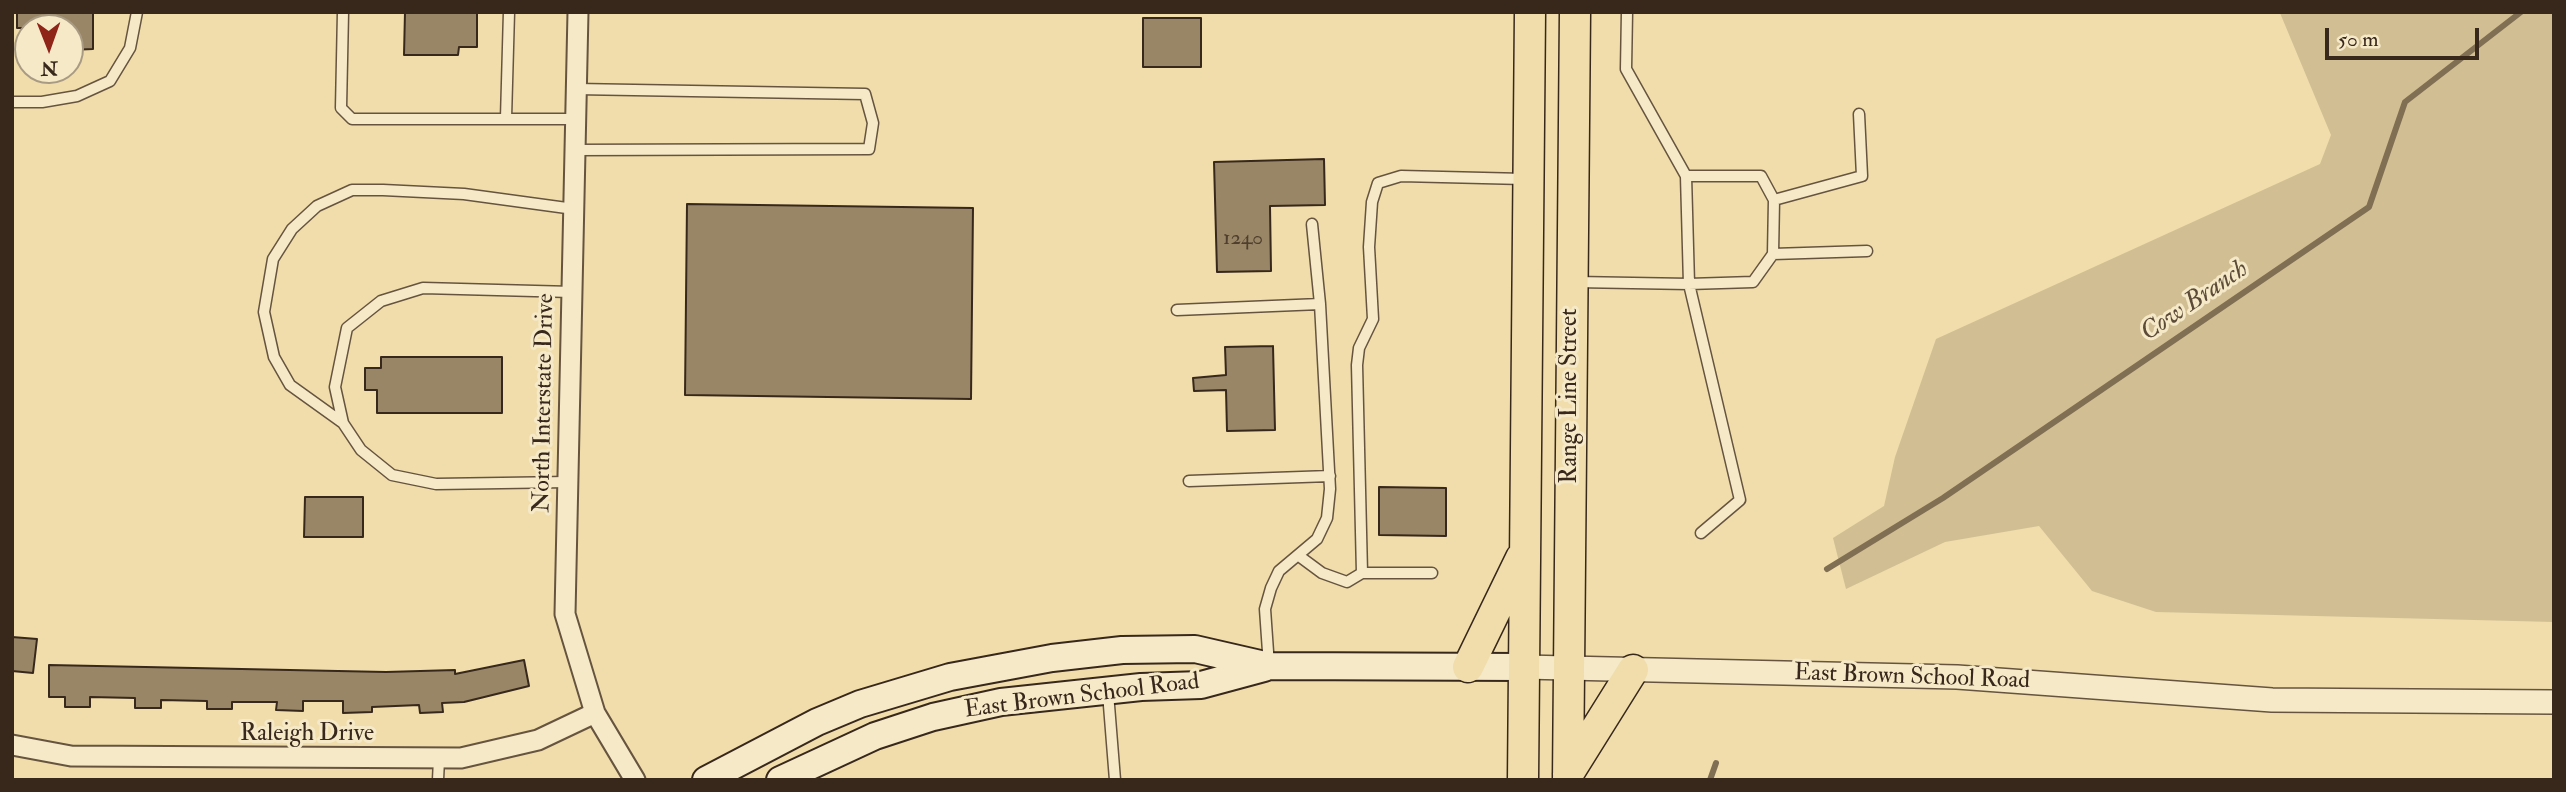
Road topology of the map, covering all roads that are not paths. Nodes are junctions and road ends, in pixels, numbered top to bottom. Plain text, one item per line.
1 (137, 12) edge
2 (343, 12) edge
3 (509, 12) edge
4 (578, 12) edge
5 (1530, 12) edge
6 (1575, 12) edge
7 (1627, 12) edge
8 (576, 89) junction
9 (12, 102) edge
10 (1859, 114) dead end
11 (506, 118) junction
12 (576, 119) junction
13 (575, 150) junction
14 (1686, 176) junction
15 (1528, 179) junction
16 (1774, 200) junction
17 (574, 209) junction
18 (1312, 224) dead end
19 (1867, 251) dead end
20 (1773, 254) junction
21 (1572, 282) junction
22 (1689, 284) junction
23 (572, 292) junction
24 (1321, 304) junction
25 (1177, 310) dead end
26 (343, 423) junction
27 (1330, 476) junction
28 (1189, 481) dead end
29 (568, 482) junction
30 (1702, 533) dead end
31 (1525, 551) junction
32 (1300, 556) junction
33 (1362, 573) junction
34 (1432, 573) dead end
35 (1269, 666) junction
36 (1468, 667) junction
37 (1524, 667) junction
38 (1569, 669) junction
39 (1633, 670) junction
40 (1108, 690) junction
41 (2554, 702) edge
42 (595, 713) junction
43 (12, 745) edge
44 (439, 759) junction
45 (1568, 777) edge
46 (438, 780) edge
47 (635, 780) edge
48 (706, 780) edge
49 (780, 780) edge
50 (1115, 780) edge
51 (1523, 780) edge

1 - 9 lane
2 - 11 lane
3 - 11 lane
4 - 8 street, North Interstate Drive
5 - 15 main road, Range Line Street
6 - 21 main road, Range Line Street
7 - 14 lane
8 - 12 street, North Interstate Drive
8 - 13 lane
10 - 16 lane
11 - 12 lane
12 - 13 street, North Interstate Drive
13 - 17 street, North Interstate Drive
14 - 16 lane
14 - 22 lane
15 - 31 main road, Range Line Street
15 - 33 lane
16 - 20 lane
17 - 23 street, North Interstate Drive
17 - 26 lane
18 - 24 lane
19 - 20 lane
20 - 22 lane
21 - 22 lane
21 - 38 main road, Range Line Street
22 - 30 lane
23 - 26 lane
23 - 29 street, North Interstate Drive
24 - 25 lane
24 - 27 lane
26 - 29 lane
27 - 28 lane
27 - 32 lane
29 - 42 street, North Interstate Drive
31 - 36 main road
31 - 37 main road, Range Line Street
32 - 33 lane
32 - 35 lane
33 - 34 lane
35 - 36 main road, East Brown School Road
35 - 40 main road, East Brown School Road
35 - 48 main road, East Brown School Road
36 - 37 main road, East Brown School Road
37 - 38 street, East Brown School Road
37 - 51 main road, Range Line Street
38 - 39 street, East Brown School Road
38 - 45 main road, Range Line Street
39 - 41 street, East Brown School Road
39 - 45 main road
40 - 49 main road, East Brown School Road
40 - 50 lane
42 - 44 street, Raleigh Drive
42 - 47 street, North Interstate Drive
43 - 44 street, Raleigh Drive
44 - 46 lane

